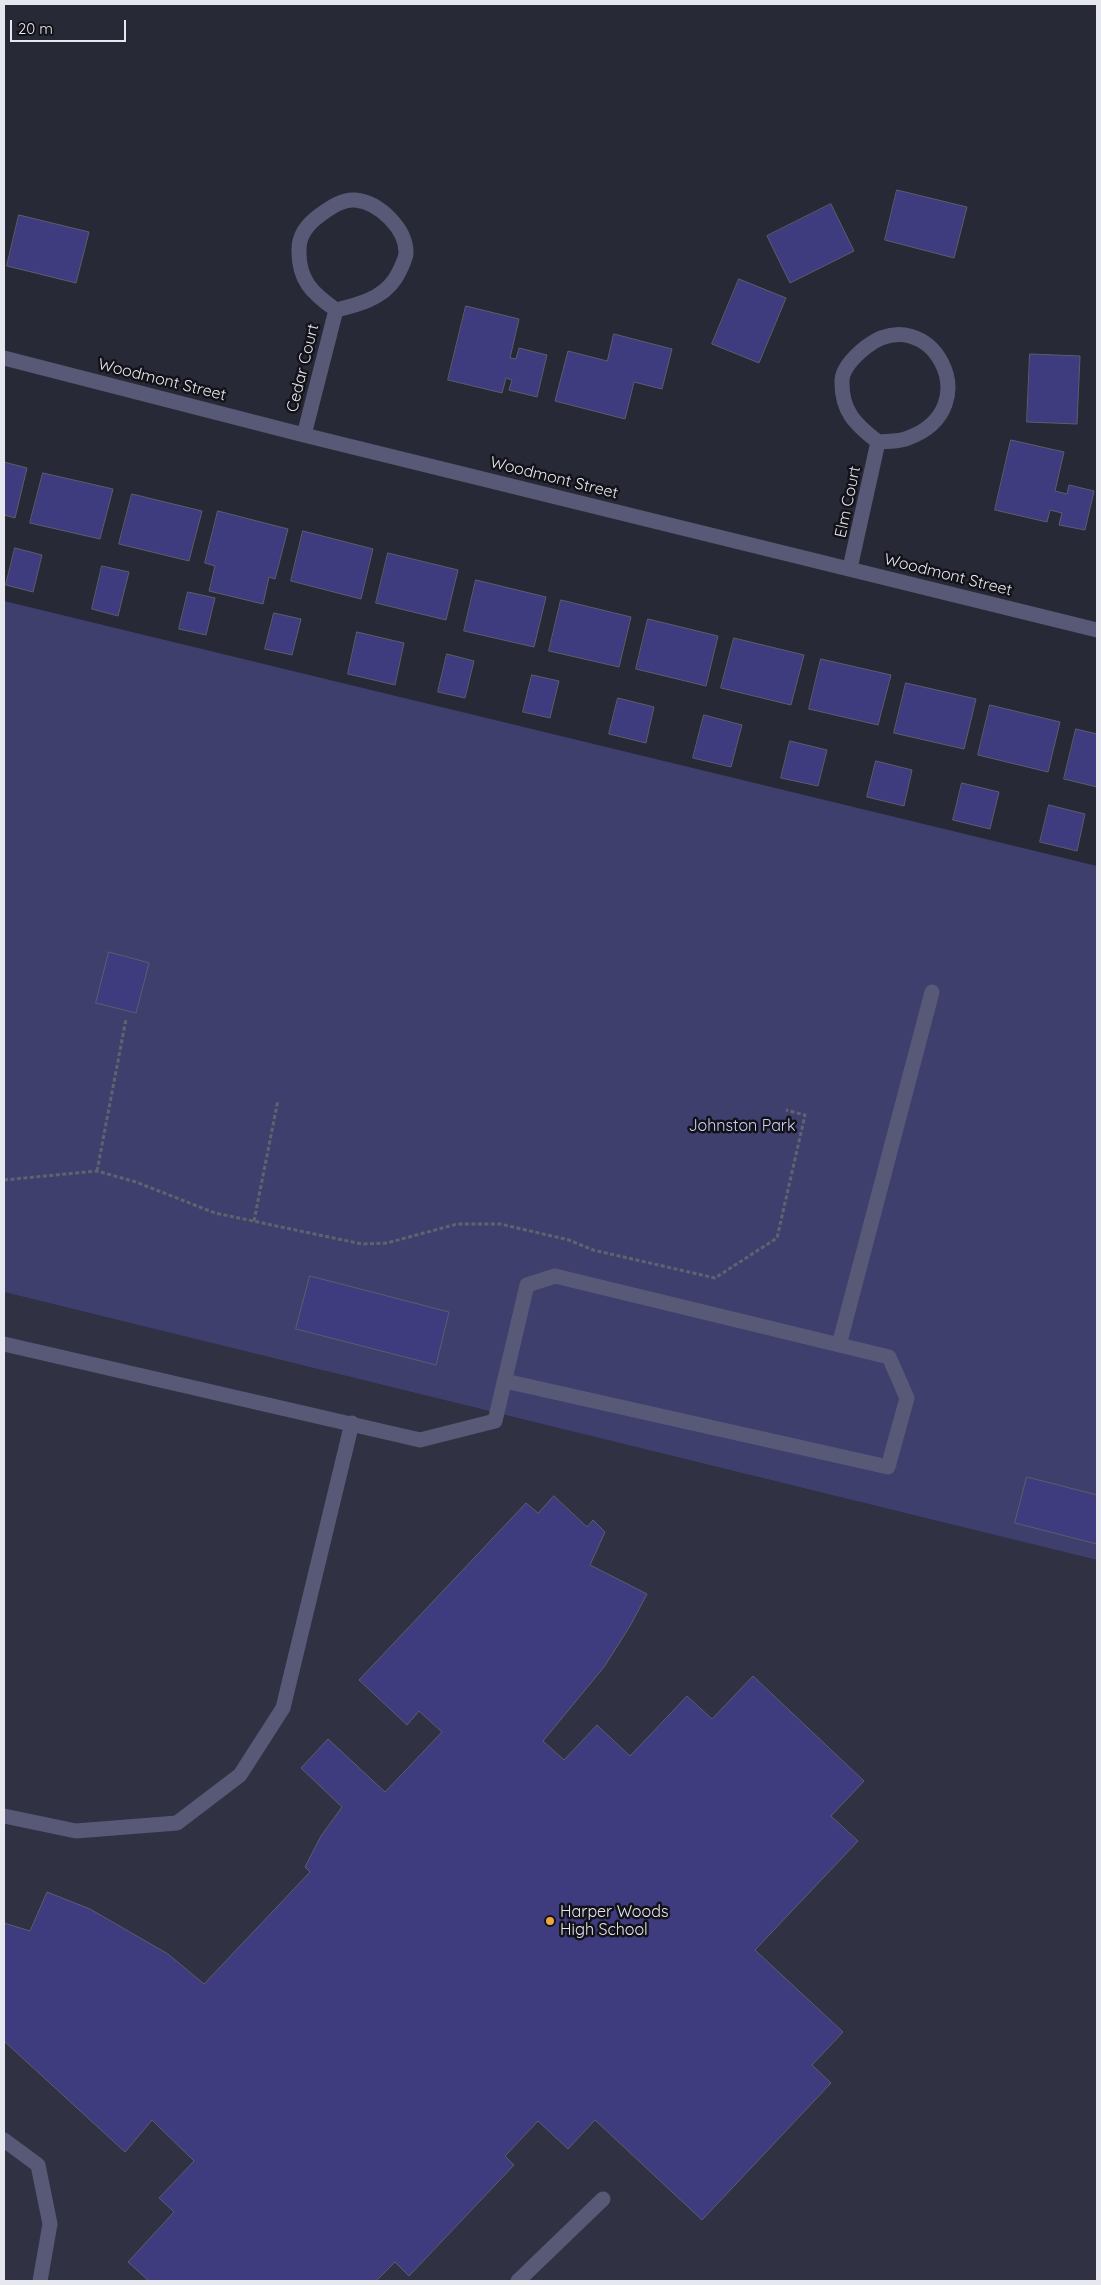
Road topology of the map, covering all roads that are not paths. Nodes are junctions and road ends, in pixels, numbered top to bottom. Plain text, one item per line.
1 (336, 310) junction
2 (4, 358) edge
3 (304, 435) junction
4 (878, 442) junction
5 (850, 568) junction
6 (1097, 630) edge
7 (932, 992) dead end
8 (4, 1344) edge
9 (839, 1345) junction
10 (505, 1381) junction
11 (352, 1423) junction
12 (4, 1816) edge
13 (4, 2140) edge
14 (603, 2199) dead end
15 (40, 2281) edge
16 (518, 2281) edge

1 - 1 street, Cedar Court
1 - 3 street, Cedar Court
2 - 3 street, Woodmont Street
3 - 5 street, Woodmont Street
4 - 4 street
4 - 5 street, Elm Court
5 - 6 street, Woodmont Street
7 - 9 street
8 - 11 street
9 - 10 street
9 - 10 street
10 - 11 street
11 - 12 street
13 - 15 street
14 - 16 street

